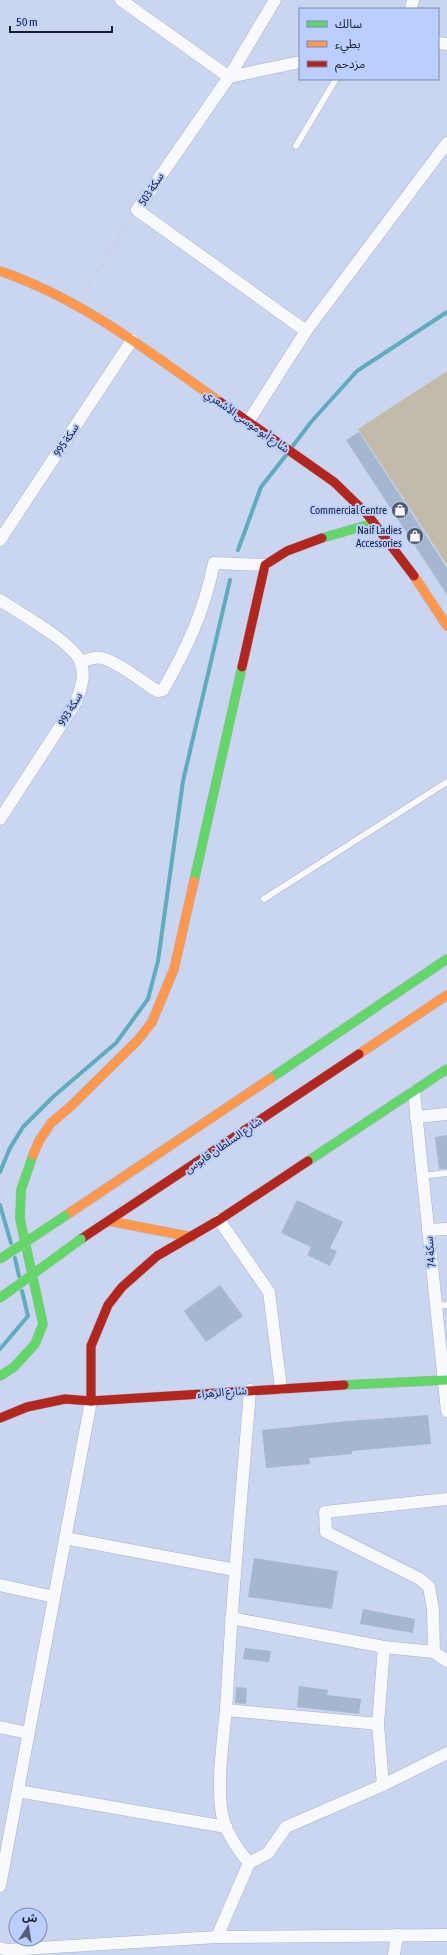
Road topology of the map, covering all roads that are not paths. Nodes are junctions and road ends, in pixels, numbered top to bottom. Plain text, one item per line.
1 (121, 0) edge
2 (275, 0) edge
3 (299, 62) edge
4 (229, 77) junction
5 (335, 80) edge
6 (447, 143) edge
7 (296, 146) dead end
8 (0, 271) edge
9 (306, 331) junction
10 (132, 340) junction
11 (248, 422) junction
12 (374, 523) junction
13 (0, 540) edge
14 (265, 564) junction
15 (0, 600) edge
16 (447, 626) edge
17 (81, 662) junction
18 (447, 782) edge
19 (0, 818) edge
20 (264, 899) dead end
21 (447, 959) edge
22 (447, 995) edge
23 (447, 1069) edge
24 (414, 1092) junction
25 (447, 1114) edge
26 (416, 1117) junction
27 (447, 1173) edge
28 (422, 1176) junction
29 (219, 1220) junction
30 (108, 1221) junction
31 (447, 1229) edge
32 (428, 1230) junction
33 (192, 1237) junction
34 (0, 1259) edge
35 (0, 1298) edge
36 (441, 1305) edge
37 (0, 1376) edge
38 (445, 1381) edge
39 (281, 1388) junction
40 (250, 1390) junction
41 (91, 1401) junction
42 (447, 1411) edge
43 (0, 1418) edge
44 (447, 1499) edge
45 (65, 1538) junction
46 (235, 1570) junction
47 (0, 1584) edge
48 (54, 1597) junction
49 (231, 1618) junction
50 (384, 1647) junction
51 (434, 1652) junction
52 (447, 1661) edge
53 (226, 1710) junction
54 (378, 1724) junction
55 (0, 1727) edge
56 (28, 1733) junction
57 (447, 1753) edge
58 (383, 1785) junction
59 (18, 1791) junction
60 (226, 1826) junction
61 (249, 1863) junction
62 (1, 1871) edge
63 (0, 1886) edge
64 (397, 1935) junction
65 (447, 1935) edge
66 (218, 1937) junction
67 (3, 1951) edge
68 (394, 1955) edge

1 - 4 street
2 - 4 street, سكة 503
3 - 4 street
4 - 9 street, سكة 503
5 - 7 lane
6 - 9 street
8 - 10 main road, شارع أبو موسى الأشعري
9 - 11 street
10 - 11 main road, شارع أبو موسى الأشعري
10 - 13 street, سكة 995
11 - 12 main road, شارع أبو موسى الأشعري
12 - 14 main road
12 - 16 main road, شارع أبو موسى الأشعري
14 - 17 street
14 - 37 main road
15 - 17 street
17 - 19 street, سكة 993
18 - 20 lane
21 - 34 main road, bridge
22 - 30 main road, شارع السلطان قابوس
23 - 24 main road
24 - 26 street, سكة 74
24 - 29 main road
25 - 26 street
26 - 28 street, سكة 74
27 - 28 lane
28 - 32 street, سكة 74
29 - 33 main road
29 - 39 street
30 - 33 main road
30 - 35 main road, شارع السلطان قابوس, bridge
31 - 32 street
32 - 36 street, سكة 74
33 - 41 main road
36 - 38 street, سكة 74
38 - 39 main road, شارع الزهراء
38 - 42 street, سكة 74
39 - 40 main road, شارع الزهراء
40 - 41 main road, شارع الزهراء
40 - 46 street
41 - 43 main road, شارع الزهراء
41 - 45 street
44 - 51 street
45 - 46 street
45 - 48 street
46 - 49 street
47 - 48 street
48 - 56 street
49 - 50 street
49 - 53 street
50 - 51 street
50 - 54 street
51 - 52 street
53 - 54 street
53 - 60 street
54 - 58 street
55 - 56 street
56 - 59 street
57 - 58 street
58 - 61 street
59 - 60 street
59 - 62 street
60 - 61 street
61 - 66 street
62 - 63 street
64 - 65 street
64 - 66 street
64 - 68 street
66 - 67 street

